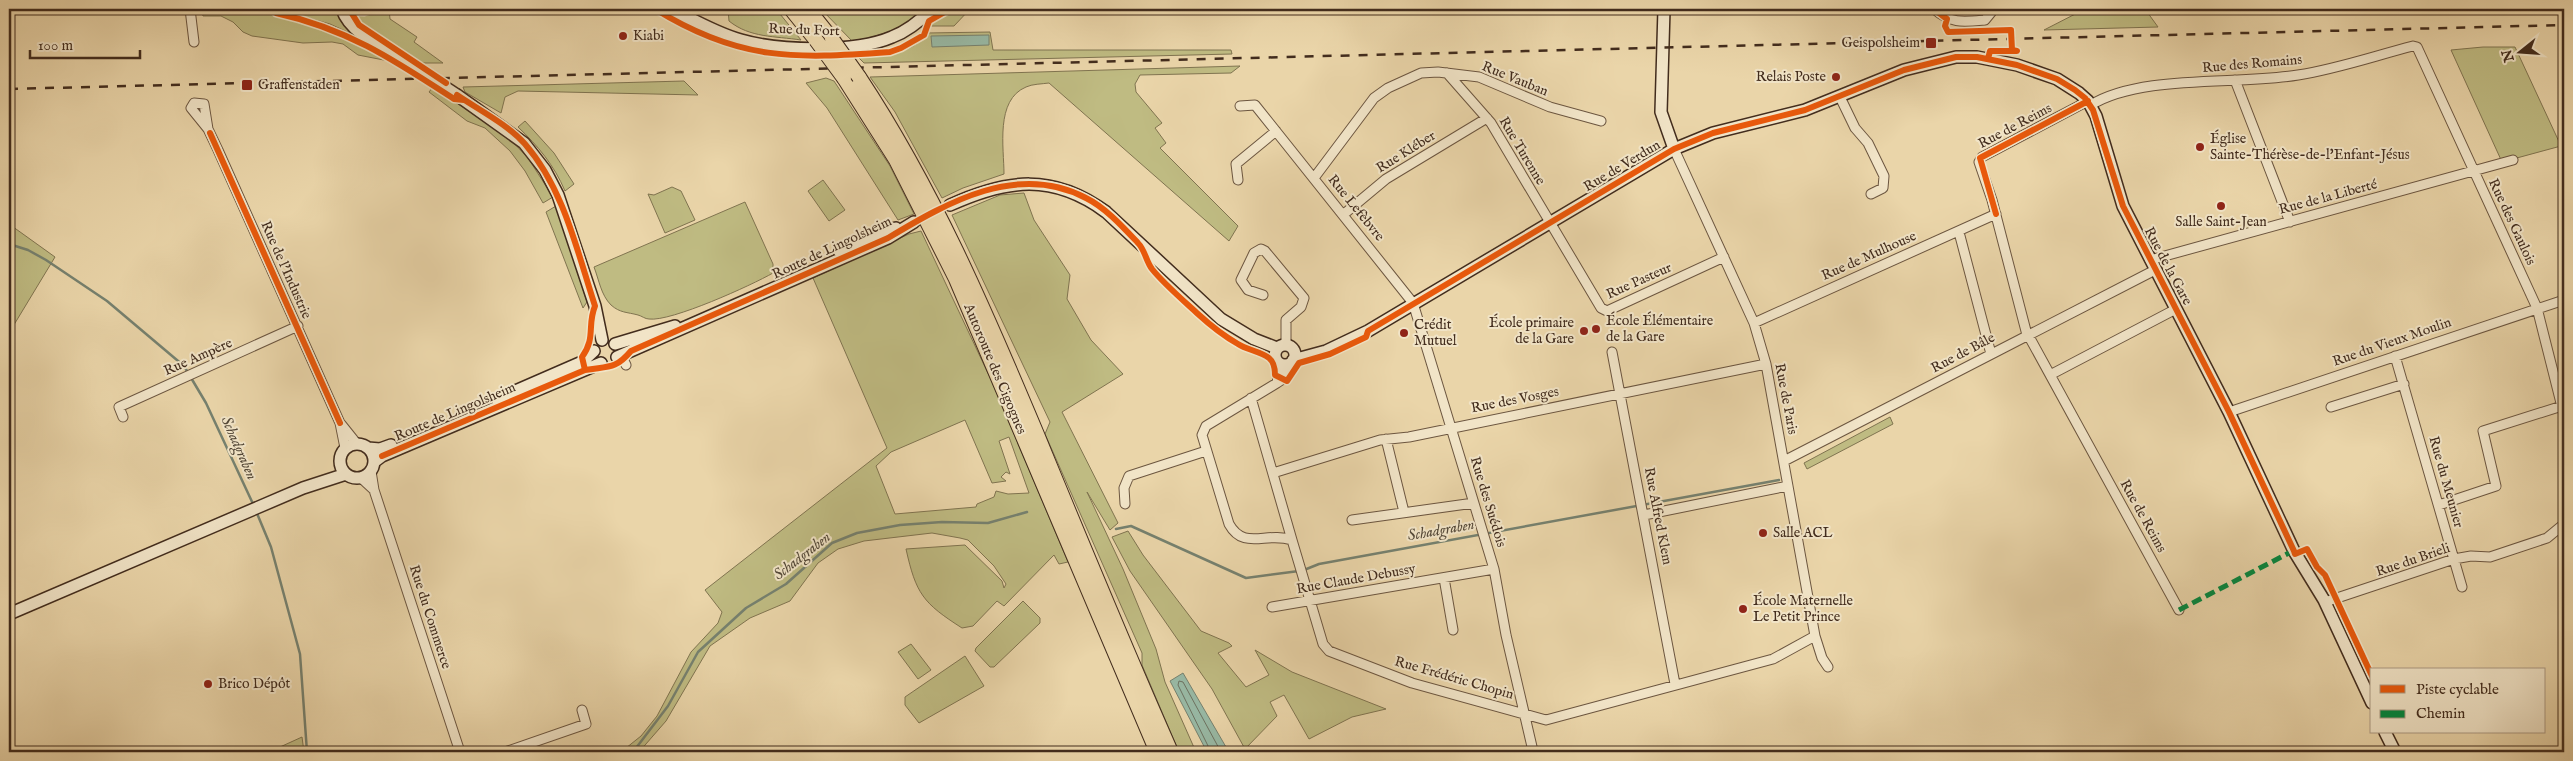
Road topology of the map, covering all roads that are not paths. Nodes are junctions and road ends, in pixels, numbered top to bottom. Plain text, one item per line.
1 (190, 9) edge
2 (672, 9) edge
3 (791, 9) edge
4 (808, 9) edge
5 (932, 9) edge
6 (1664, 9) edge
7 (1671, 9) edge
8 (1934, 9) edge
9 (1994, 9) edge
10 (343, 10) edge
11 (194, 42) dead end
12 (1664, 43) junction
13 (2417, 47) joint
14 (1447, 74) junction
15 (2235, 80) junction
16 (1840, 97) junction
17 (2089, 103) junction
18 (1240, 106) dead end
19 (1487, 118) junction
20 (1601, 122) dead end
21 (208, 129) dead end
22 (1276, 131) junction
23 (1674, 149) junction
24 (2513, 160) dead end
25 (2473, 172) junction
26 (1314, 178) junction
27 (1238, 180) dead end
28 (1871, 194) dead end
29 (950, 204) dead end
30 (1344, 214) junction
31 (1996, 214) junction
32 (2290, 222) junction
33 (1550, 223) junction
34 (1960, 236) dead end
35 (1724, 257) junction
36 (2152, 265) junction
37 (1263, 295) dead end
38 (2564, 300) edge
39 (1413, 303) junction
40 (2537, 308) junction
41 (2176, 309) junction
42 (1754, 323) junction
43 (298, 326) junction
44 (2028, 335) junction
45 (602, 340) junction
46 (615, 344) junction
47 (594, 351) junction
48 (1612, 352) dead end
49 (1991, 354) junction
50 (1285, 355) junction
51 (2396, 356) junction
52 (622, 359) junction
53 (601, 363) junction
54 (1766, 364) junction
55 (2050, 375) junction
56 (2404, 384) junction
57 (1620, 393) junction
58 (1251, 398) junction
59 (2562, 406) junction
60 (2331, 407) dead end
61 (2229, 412) junction
62 (2564, 415) edge
63 (123, 417) dead end
64 (340, 423) junction
65 (1451, 427) junction
66 (1386, 439) junction
67 (357, 444) junction
68 (345, 448) junction
69 (368, 448) junction
70 (1206, 451) junction
71 (1784, 461) junction
72 (340, 462) junction
73 (372, 466) junction
74 (1273, 473) junction
75 (346, 474) junction
76 (361, 478) junction
77 (1788, 486) junction
78 (303, 488) junction
79 (374, 490) junction
80 (1474, 503) junction
81 (1125, 504) dead end
82 (2439, 505) junction
83 (1404, 512) junction
84 (1644, 515) junction
85 (1352, 520) dead end
86 (2564, 524) edge
87 (2288, 535) junction
88 (1292, 540) junction
89 (2454, 559) junction
90 (1494, 569) junction
91 (1444, 578) junction
92 (2462, 587) dead end
93 (1310, 601) junction
94 (2324, 601) junction
95 (1272, 607) dead end
96 (2179, 610) dead end
97 (9, 614) edge
98 (1453, 630) dead end
99 (1815, 636) junction
100 (1828, 667) dead end
101 (1675, 684) junction
102 (2370, 699) edge
103 (582, 710) dead end
104 (1523, 712) junction
105 (2386, 734) edge
106 (1533, 751) dead end
107 (460, 752) edge
108 (505, 752) edge
109 (1157, 752) edge
110 (1171, 752) edge
111 (2395, 752) edge

1 - 11 street
2 - 5 main road, Rue du Fort
3 - 109 highway, Autoroute des Cigognes, bridge
4 - 110 highway, Autoroute des Cigognes, bridge
6 - 12 main road
7 - 12 main road
8 - 9 street
10 - 45 main road, bridge
12 - 23 main road
13 - 15 street, Rue des Romains
13 - 25 street, Rue des Gaulois
14 - 19 street, Rue Turenne
14 - 20 street, Rue Vauban
14 - 26 street, Rue Vauban
15 - 17 street, Rue des Romains
15 - 32 street
16 - 17 main road, Rue de Verdun
16 - 23 main road, Rue de Verdun
16 - 28 street
17 - 31 street, Rue de Reims
17 - 36 main road, Rue de la Gare
18 - 22 street, Rue Lefèbvre
19 - 30 street, Rue Kléber
19 - 33 street, Rue Turenne
21 - 43 street, Rue de l'Industrie
22 - 26 street, Rue Lefèbvre
22 - 27 street
23 - 33 main road, Rue de Verdun
23 - 35 street, Rue de Paris
24 - 25 street, Rue de la Liberté
25 - 32 street, Rue de la Liberté
25 - 40 street, Rue des Gaulois
26 - 30 street, Rue Lefèbvre
29 - 50 main road
30 - 39 street, Rue Lefèbvre
31 - 42 street, Rue de Mulhouse
31 - 44 street, Rue de Reims
32 - 36 street, Rue de la Liberté
33 - 35 street, Rue Pasteur
33 - 39 main road, Rue de Verdun
34 - 49 street
35 - 42 street, Rue de Paris
36 - 41 main road, Rue de la Gare
36 - 44 street, Rue de Bâle
37 - 50 street
38 - 40 street, Rue du Vieux Moulin
39 - 50 main road, Rue de Verdun
39 - 65 street, Rue des Suédois
40 - 51 street, Rue du Vieux Moulin
40 - 59 street, Rue des Gaulois
41 - 55 street
41 - 61 main road, Rue de la Gare
42 - 54 street, Rue de Paris
43 - 63 street, Rue Ampère
43 - 64 street, Rue de l'Industrie
44 - 49 street, Rue de Bâle
44 - 55 street, Rue de Reims
45 - 46 main road
45 - 47 main road
46 - 52 main road
46 - 52 main road, Route de Lingolsheim
47 - 53 main road
47 - 69 main road, Route de Lingolsheim
48 - 57 street, Rue Alfred Klem
49 - 71 street, Rue de Bâle
50 - 58 street
51 - 56 street, Rue du Meunier
51 - 61 street, Rue du Vieux Moulin
52 - 53 main road
53 - 73 main road, Route de Lingolsheim
54 - 57 street, Rue des Vosges
54 - 71 street, Rue de Paris
55 - 96 street, Rue de Reims
56 - 60 street
56 - 82 street, Rue du Meunier
57 - 65 street, Rue des Vosges
57 - 84 street, Rue Alfred Klem
58 - 70 street
58 - 74 street, Rue Frédéric Chopin
59 - 62 street, Rue des Gaulois
59 - 82 street
61 - 87 main road, Rue de la Gare
64 - 67 street, Rue de l'Industrie
64 - 68 street, Rue de l'Industrie
65 - 66 street, Rue des Vosges
65 - 80 street, Rue des Suédois
66 - 74 street, Rue des Vosges
66 - 83 street
67 - 68 main road
67 - 69 main road
68 - 72 main road
69 - 73 main road
70 - 81 street
70 - 88 street
71 - 77 street, Rue de Paris
72 - 75 main road
72 - 78 main road
73 - 76 main road
73 - 79 street, Rue du Commerce
74 - 88 street, Rue Frédéric Chopin
75 - 76 main road
75 - 78 main road
76 - 79 street, Rue du Commerce
77 - 84 street
77 - 99 street, Rue de Paris
78 - 97 main road
79 - 107 street, Rue du Commerce
80 - 83 street
80 - 90 street, Rue des Suédois
82 - 89 street, Rue du Meunier
83 - 85 street
84 - 101 street, Rue Alfred Klem
86 - 89 street, Rue du Brieli
87 - 94 main road, Rue de la Gare
87 - 94 main road, Rue de la Gare
88 - 93 street, Rue Frédéric Chopin
89 - 92 street, Rue du Meunier
89 - 94 street, Rue du Brieli
90 - 91 street, Rue Claude Debussy
90 - 104 street, Rue des Suédois
91 - 93 street, Rue Claude Debussy
91 - 98 street
93 - 95 street, Rue Claude Debussy
93 - 104 street, Rue Frédéric Chopin
94 - 102 main road, Rue de la Gare
99 - 100 street, Rue de Paris
99 - 101 street, Rue Frédéric Chopin
101 - 104 street, Rue Frédéric Chopin
103 - 108 street
104 - 106 street, Rue des Suédois
105 - 111 main road

